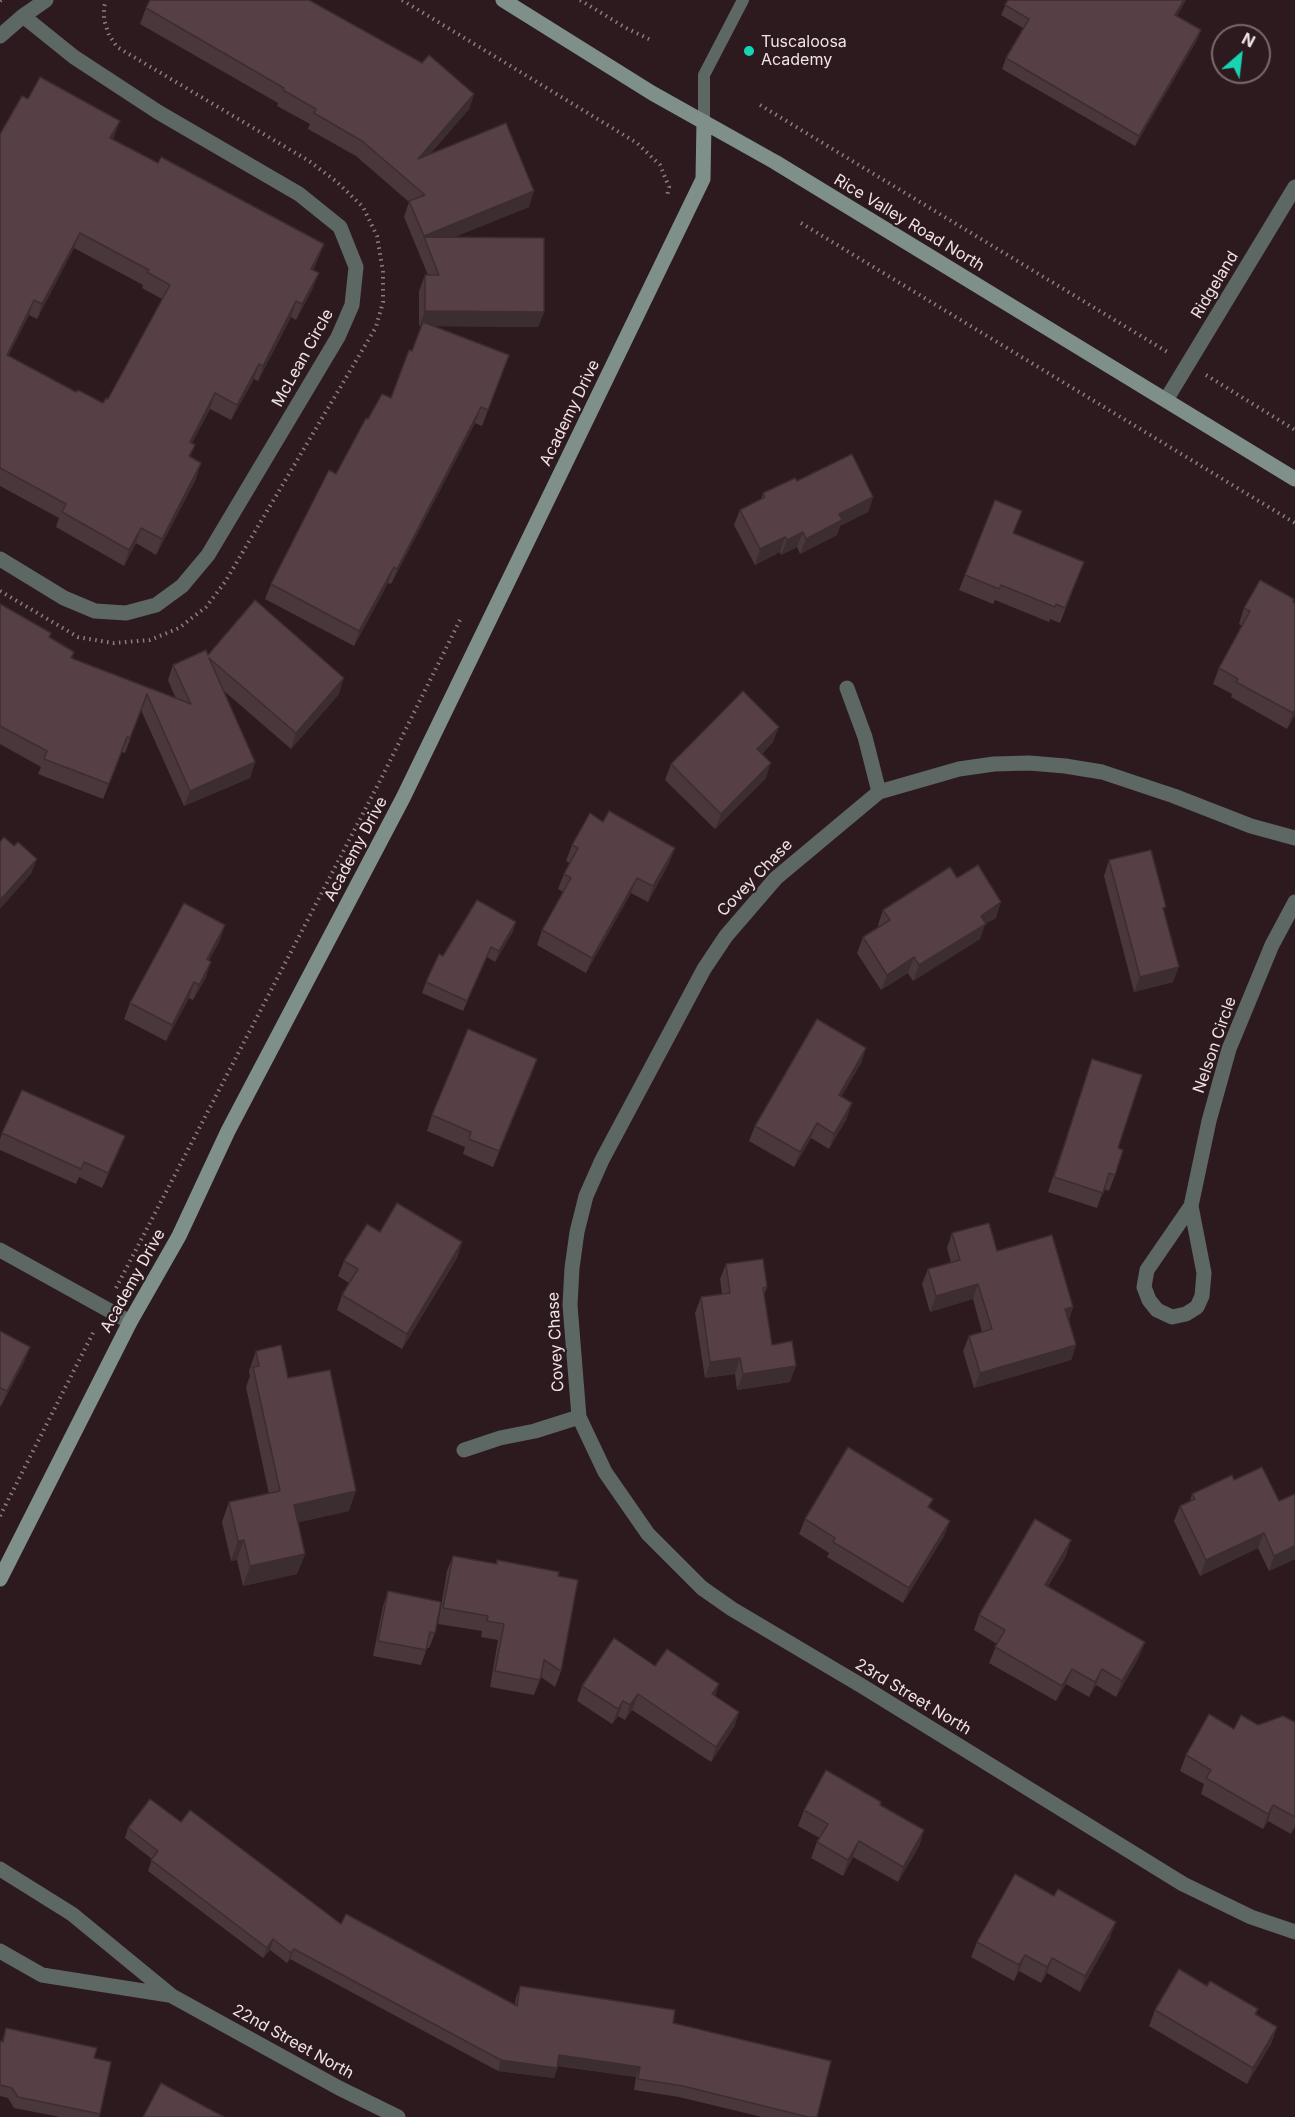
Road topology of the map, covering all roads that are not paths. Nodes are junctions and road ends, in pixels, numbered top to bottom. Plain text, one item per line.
1 (46, 0) edge
2 (503, 0) edge
3 (743, 0) edge
4 (23, 16) junction
5 (0, 36) edge
6 (704, 122) junction
7 (1295, 187) edge
8 (1166, 400) junction
9 (1295, 479) edge
10 (0, 559) edge
11 (847, 688) dead end
12 (879, 792) junction
13 (1295, 838) edge
14 (1295, 902) edge
15 (1191, 1206) junction
16 (0, 1250) edge
17 (130, 1322) junction
18 (579, 1417) junction
19 (464, 1450) dead end
20 (0, 1579) edge
21 (0, 1869) edge
22 (1295, 1932) edge
23 (0, 1951) edge
24 (172, 1996) junction
25 (398, 2117) edge

1 - 4 street
2 - 6 street, Rice Valley Road North
3 - 6 lane
4 - 5 street
4 - 10 street, McLean Circle
6 - 8 street, Rice Valley Road North
6 - 17 street, Academy Drive
7 - 8 street, Ridgeland
8 - 9 street, Rice Valley Road North
11 - 12 street
12 - 13 street, Covey Chase
12 - 18 street, Covey Chase
14 - 15 street, Nelson Circle
15 - 15 street, Nelson Circle
16 - 17 street
17 - 20 street, Academy Drive
18 - 19 street
18 - 22 street, 23rd Street North
21 - 24 street, 22nd Street North
23 - 24 street, 22nd Street North
24 - 25 street, 22nd Street North

